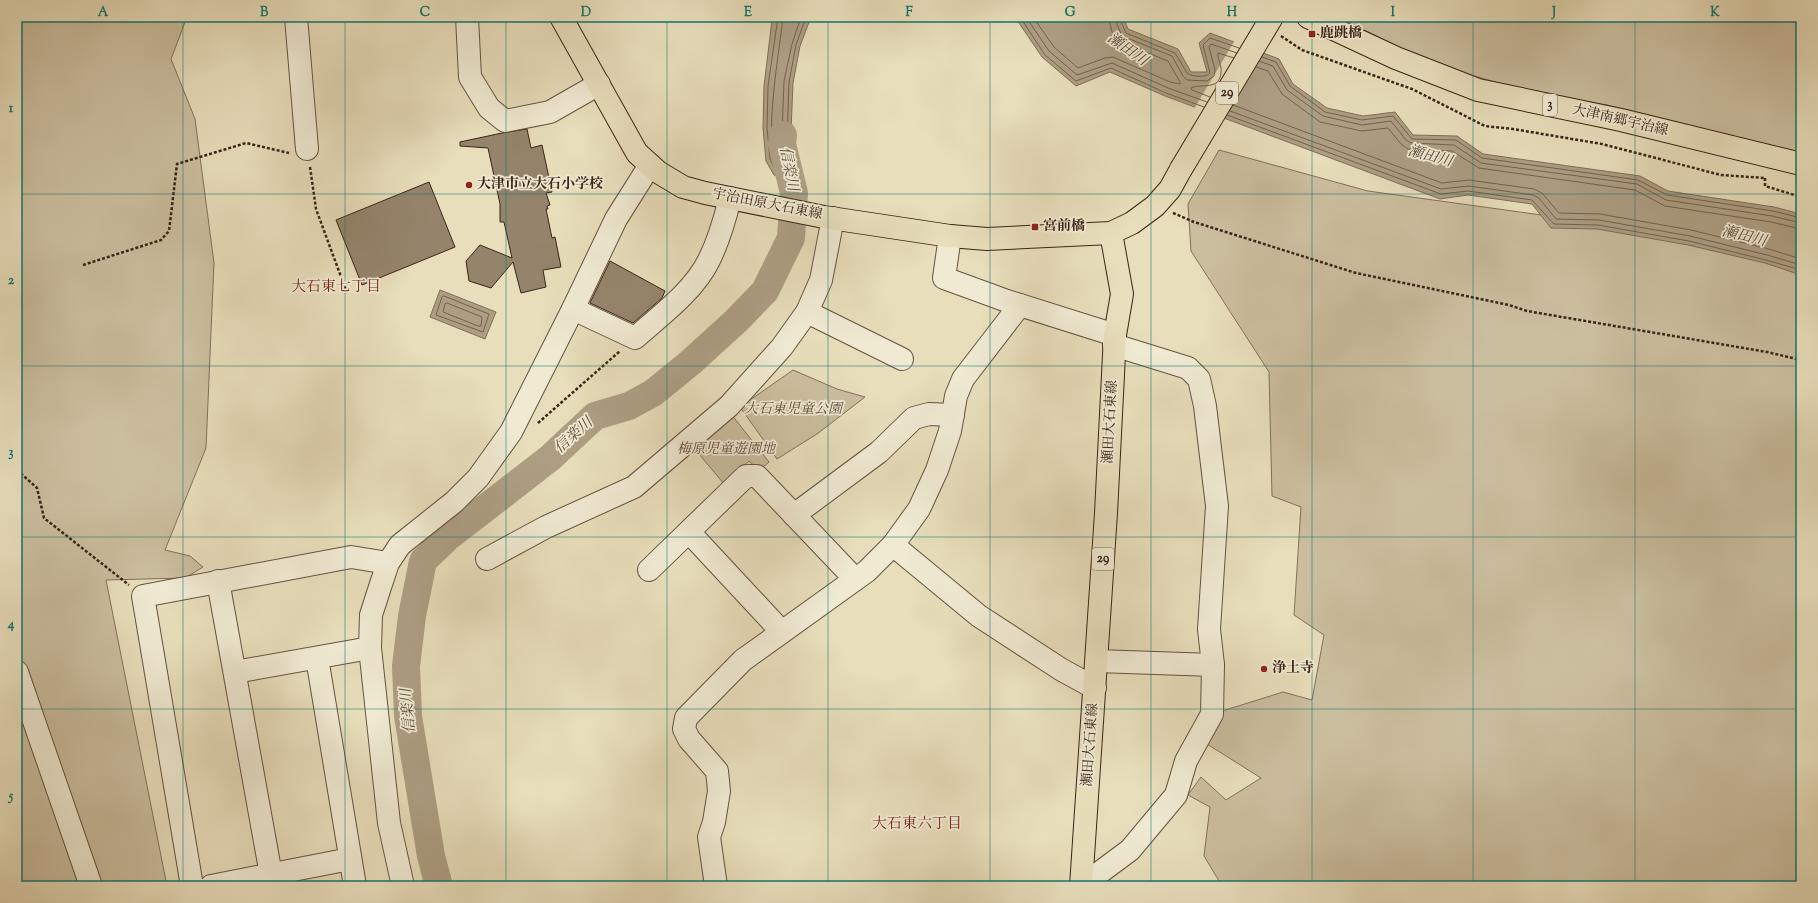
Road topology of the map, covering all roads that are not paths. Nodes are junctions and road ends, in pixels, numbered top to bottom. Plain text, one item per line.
1 (296, 17) edge
2 (466, 17) edge
3 (561, 17) edge
4 (1272, 17) edge
5 (1308, 17) edge
6 (599, 84) junction
7 (307, 149) road end
8 (1801, 164) edge
9 (650, 165) junction
10 (736, 200) junction
11 (828, 217) junction
12 (1111, 233) junction
13 (950, 236) junction
14 (1020, 305) junction
15 (573, 309) junction
16 (807, 312) junction
17 (1114, 340) junction
18 (902, 359) dead end
19 (953, 415) junction
20 (794, 515) junction
21 (689, 532) junction
22 (893, 545) junction
23 (487, 559) dead end
24 (388, 563) junction
25 (650, 570) dead end
26 (855, 579) junction
27 (218, 581) junction
28 (782, 632) junction
29 (370, 648) junction
30 (317, 658) junction
31 (1097, 662) junction
32 (1214, 665) junction
33 (17, 672) edge
34 (235, 672) junction
35 (1095, 688) junction
36 (350, 859) junction
37 (272, 880) edge
38 (1081, 884) edge
39 (91, 886) edge
40 (192, 886) edge
41 (211, 886) edge
42 (355, 886) edge
43 (403, 886) edge
44 (716, 886) edge

1 - 7 street
2 - 6 street
3 - 6 main road, 宇治田原大石東線
4 - 12 main road, 29, bridge
5 - 8 main road, 大津南郷宇治線 / 3
6 - 9 main road, 宇治田原大石東線
9 - 10 main road, 宇治田原大石東線
9 - 15 street
10 - 11 main road, 宇治田原大石東線
10 - 15 street
11 - 13 main road, 宇治田原大石東線
11 - 16 street
12 - 13 main road, 宇治田原大石東線
12 - 17 main road, 瀬田大石東線 / 29
13 - 14 street
14 - 17 street
14 - 19 street
15 - 24 street
16 - 18 street
16 - 23 street
17 - 31 main road, 瀬田大石東線 / 29
17 - 32 street
19 - 20 street
19 - 22 street
20 - 21 street
20 - 26 street
21 - 25 street
21 - 28 street
22 - 26 street
22 - 35 street
24 - 27 street
24 - 29 street
26 - 28 street
27 - 34 street
27 - 40 street
28 - 44 street
29 - 30 street
29 - 43 street
30 - 34 street
30 - 36 street
31 - 32 street
31 - 35 main road, 瀬田大石東線 / 29
32 - 38 street
33 - 39 street
34 - 37 street
35 - 38 main road, 瀬田大石東線 / 29
36 - 37 street
36 - 42 street
37 - 41 street

